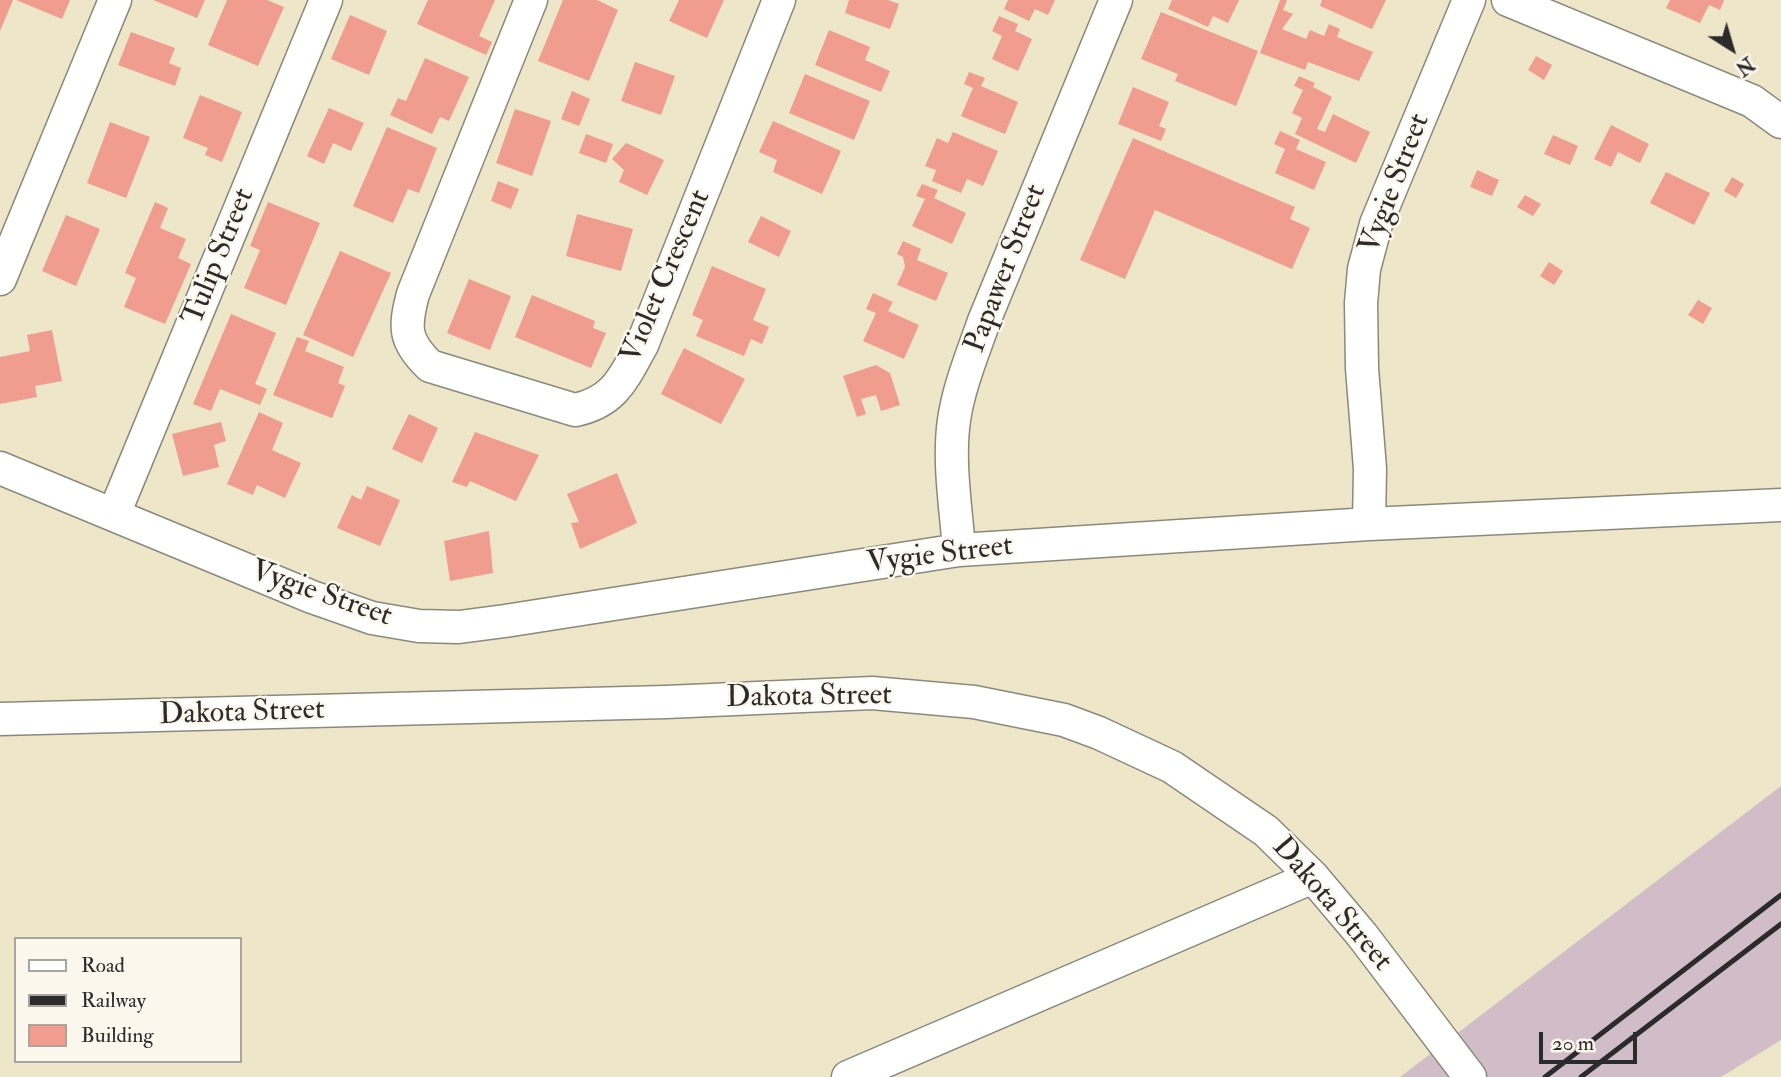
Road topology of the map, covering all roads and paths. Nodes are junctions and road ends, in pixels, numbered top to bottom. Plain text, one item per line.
1 (115, 0) edge
2 (326, 0) edge
3 (531, 0) edge
4 (779, 0) edge
5 (1116, 0) edge
6 (1468, 0) edge
7 (1507, 0) edge
8 (1781, 122) edge
9 (0, 279) edge
10 (0, 468) edge
11 (1781, 505) edge
12 (114, 514) junction
13 (1369, 524) junction
14 (959, 550) junction
15 (0, 719) edge
16 (1313, 877) junction
17 (848, 1077) edge
18 (1470, 1077) edge

1 - 9 street
2 - 12 street, Tulip Street
3 - 4 street, Violet Crescent
5 - 14 street, Papawer Street
6 - 13 street, Vygie Street
7 - 8 street
10 - 12 street, Vygie Street
11 - 13 street
12 - 14 street, Vygie Street
13 - 14 street, Vygie Street
15 - 16 street, Dakota Street
16 - 17 street
16 - 18 street, Dakota Street

